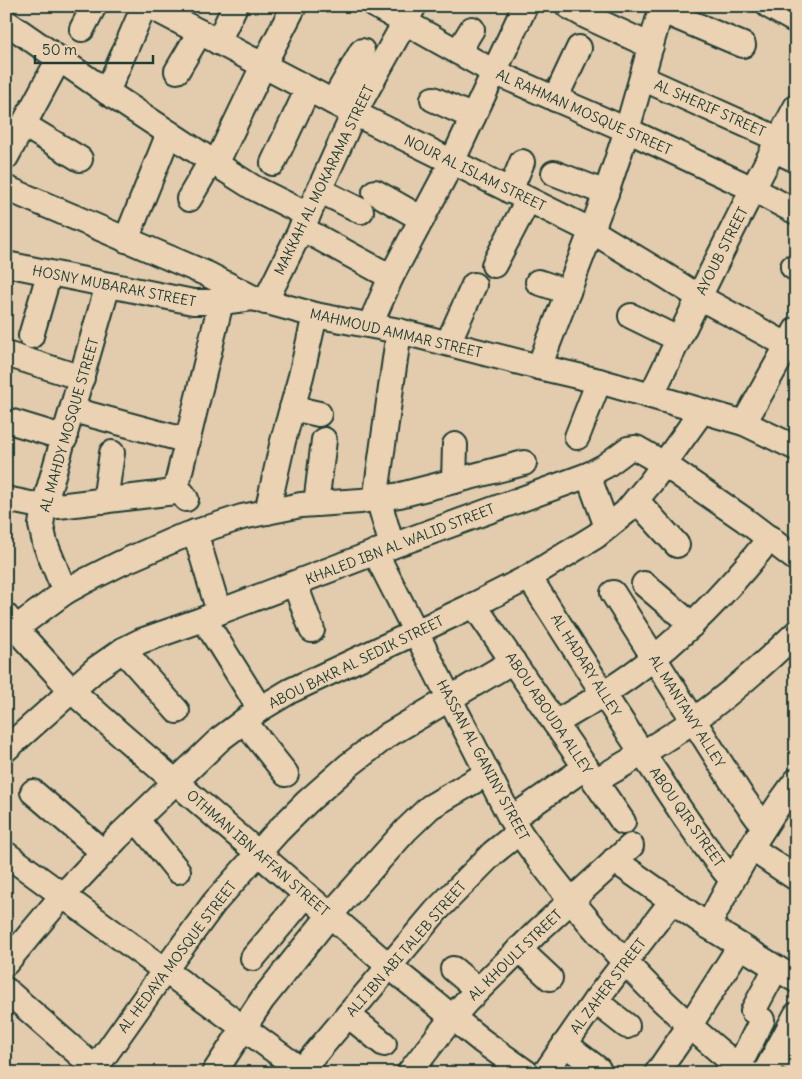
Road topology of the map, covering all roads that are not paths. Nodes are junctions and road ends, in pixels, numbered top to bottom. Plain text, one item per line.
1 (12, 6) edge
2 (94, 6) edge
3 (144, 6) edge
4 (150, 6) edge
5 (235, 6) edge
6 (294, 6) edge
7 (376, 6) edge
8 (525, 6) edge
9 (568, 6) edge
10 (770, 6) edge
11 (661, 8) edge
12 (410, 15) edge
13 (6, 18) edge
14 (796, 21) edge
15 (6, 22) edge
16 (82, 28) dead end
17 (472, 29) dead end
18 (209, 37) junction
19 (742, 45) dead end
20 (651, 46) junction
21 (579, 48) dead end
22 (362, 51) dead end
23 (458, 52) junction
24 (59, 59) junction
25 (263, 66) junction
26 (177, 71) dead end
27 (494, 72) junction
28 (642, 78) junction
29 (308, 89) junction
30 (107, 92) junction
31 (555, 98) junction
32 (433, 99) dead end
33 (333, 102) junction
34 (796, 107) edge
35 (354, 113) junction
36 (472, 117) junction
37 (24, 125) junction
38 (627, 130) junction
39 (169, 133) junction
40 (776, 144) junction
41 (6, 157) edge
42 (80, 159) dead end
43 (796, 160) edge
44 (214, 162) junction
45 (452, 162) junction
46 (522, 162) dead end
47 (273, 163) dead end
48 (554, 173) dead end
49 (6, 188) edge
50 (753, 189) junction
51 (319, 190) junction
52 (374, 192) dead end
53 (606, 193) junction
54 (519, 195) junction
55 (189, 199) dead end
56 (360, 211) dead end
57 (796, 212) edge
58 (422, 218) junction
59 (304, 222) junction
60 (592, 231) junction
61 (126, 240) junction
62 (6, 264) edge
63 (494, 265) dead end
64 (49, 274) junction
65 (392, 276) junction
66 (538, 282) dead end
67 (108, 285) junction
68 (474, 286) dead end
69 (568, 292) junction
70 (699, 297) junction
71 (259, 300) junction
72 (222, 302) junction
73 (315, 315) junction
74 (631, 316) dead end
75 (370, 325) junction
76 (399, 331) junction
77 (31, 336) dead end
78 (678, 339) junction
79 (793, 342) edge
80 (448, 343) junction
81 (6, 354) edge
82 (539, 367) junction
83 (82, 378) junction
84 (599, 381) junction
85 (651, 396) junction
86 (292, 408) junction
87 (73, 410) junction
88 (702, 411) junction
89 (318, 414) dead end
90 (6, 420) edge
91 (744, 423) junction
92 (577, 437) dead end
93 (65, 438) junction
94 (324, 440) dead end
95 (188, 441) junction
96 (455, 445) dead end
97 (796, 448) edge
98 (112, 453) dead end
99 (524, 463) dead end
100 (664, 464) junction
101 (588, 475) junction
102 (454, 481) junction
103 (378, 498) junction
104 (6, 499) edge
105 (636, 500) junction
106 (105, 501) junction
107 (316, 504) junction
108 (44, 506) junction
109 (268, 512) junction
110 (608, 527) junction
111 (195, 532) junction
112 (770, 538) junction
113 (677, 545) dead end
114 (384, 549) junction
115 (796, 559) edge
116 (529, 576) junction
117 (295, 584) junction
118 (644, 584) dead end
119 (65, 592) junction
120 (613, 593) dead end
121 (474, 605) junction
122 (212, 616) junction
123 (11, 622) edge
124 (692, 625) junction
125 (312, 630) dead end
126 (796, 632) edge
127 (416, 633) junction
128 (123, 650) junction
129 (654, 657) junction
130 (513, 661) junction
131 (72, 690) junction
132 (603, 694) junction
133 (450, 698) junction
134 (177, 711) dead end
135 (252, 715) junction
136 (693, 721) junction
137 (556, 723) junction
138 (6, 749) edge
139 (643, 754) junction
140 (488, 773) junction
141 (286, 774) dead end
142 (591, 774) junction
143 (175, 781) junction
144 (795, 783) edge
145 (33, 792) dead end
146 (136, 819) junction
147 (623, 822) dead end
148 (515, 825) junction
149 (764, 827) junction
150 (751, 848) junction
151 (104, 852) junction
152 (258, 853) junction
153 (6, 854) edge
154 (178, 871) dead end
155 (796, 878) edge
156 (732, 880) junction
157 (63, 895) junction
158 (306, 895) junction
159 (571, 900) junction
160 (672, 901) junction
161 (330, 915) junction
162 (708, 926) junction
163 (740, 946) junction
164 (519, 949) junction
165 (253, 958) dead end
166 (624, 962) junction
167 (6, 963) edge
168 (388, 966) junction
169 (453, 969) dead end
170 (165, 970) junction
171 (786, 974) edge
172 (550, 978) dead end
173 (6, 990) edge
174 (478, 990) junction
175 (595, 1001) junction
176 (348, 1015) junction
177 (796, 1015) edge
178 (452, 1018) junction
179 (690, 1025) junction
180 (627, 1026) dead end
181 (244, 1027) junction
182 (384, 1044) dead end
183 (565, 1044) junction
184 (786, 1056) edge
185 (598, 1069) dead end
186 (307, 1070) edge
187 (97, 1071) edge
188 (747, 1071) edge
189 (214, 1073) edge
190 (409, 1073) edge
191 (527, 1073) edge
192 (545, 1073) edge
193 (657, 1073) edge

1 - 13 street
2 - 16 street
3 - 30 street
4 - 18 street, NOUR AL ISLAM STREET
5 - 18 street
6 - 25 street
7 - 12 street, AL RAHMAN MOSQUE STREET
8 - 27 street
9 - 20 street
10 - 14 street
11 - 19 street
11 - 20 street
12 - 23 street, AL RAHMAN MOSQUE STREET
12 - 35 street, MAKKAH AL MOKARAMA STREET
15 - 24 street
17 - 23 street
18 - 25 street, NOUR AL ISLAM STREET
18 - 26 street
20 - 28 street
21 - 31 street
22 - 33 street
23 - 27 street, AL RAHMAN MOSQUE STREET
24 - 30 street
24 - 37 street
25 - 29 street, NOUR AL ISLAM STREET
25 - 44 street
27 - 31 street, AL RAHMAN MOSQUE STREET
27 - 36 street
28 - 38 street
28 - 40 street, AL SHERIF STREET
29 - 33 street, NOUR AL ISLAM STREET
29 - 47 street
30 - 39 street
31 - 38 street, AL RAHMAN MOSQUE STREET
32 - 36 street
33 - 35 street, NOUR AL ISLAM STREET
34 - 40 street, AYOUB STREET
35 - 45 street, NOUR AL ISLAM STREET
35 - 51 street, MAKKAH AL MOKARAMA STREET
36 - 45 street
37 - 41 street
37 - 42 street
38 - 50 street, AL RAHMAN MOSQUE STREET
38 - 53 street
39 - 44 street
39 - 61 street
40 - 43 street, AL SHERIF STREET
40 - 50 street, AYOUB STREET
44 - 55 street
44 - 59 street
45 - 54 street, NOUR AL ISLAM STREET
45 - 58 street
46 - 54 street
48 - 53 street
49 - 61 street, MAHMOUD AMMAR STREET
50 - 57 street, AL RAHMAN MOSQUE STREET
50 - 70 street, AYOUB STREET
51 - 56 street
51 - 59 street, MAKKAH AL MOKARAMA STREET
52 - 58 street
53 - 60 street
54 - 60 street, NOUR AL ISLAM STREET
54 - 63 street
58 - 65 street
59 - 65 street
59 - 71 street, MAKKAH AL MOKARAMA STREET
60 - 69 street
60 - 70 street, NOUR AL ISLAM STREET
61 - 71 street, MAHMOUD AMMAR STREET
62 - 64 street, HOSNY MUBARAK STREET
64 - 67 street, HOSNY MUBARAK STREET
64 - 77 street
65 - 75 street
66 - 69 street
67 - 72 street, HOSNY MUBARAK STREET
67 - 83 street, AL MAHDY MOSQUE STREET
68 - 80 street
69 - 82 street
70 - 78 street, AYOUB STREET
70 - 79 street, NOUR AL ISLAM STREET
71 - 72 street, HOSNY MUBARAK STREET
71 - 73 street, MAHMOUD AMMAR STREET
72 - 95 street
73 - 75 street, MAHMOUD AMMAR STREET
73 - 86 street
74 - 78 street
75 - 76 street, MAHMOUD AMMAR STREET
76 - 80 street, MAHMOUD AMMAR STREET
76 - 103 street, HASSAN AL GANINY STREET
78 - 85 street, AYOUB STREET
79 - 91 street
80 - 82 street, MAHMOUD AMMAR STREET
81 - 83 street
82 - 84 street, MAHMOUD AMMAR STREET
83 - 87 street, AL MAHDY MOSQUE STREET
84 - 85 street, MAHMOUD AMMAR STREET
84 - 92 street
85 - 88 street, MAHMOUD AMMAR STREET
86 - 89 street
86 - 109 street
87 - 93 street, AL MAHDY MOSQUE STREET
87 - 95 street
88 - 91 street, MAHMOUD AMMAR STREET
88 - 100 street, ABOU BAKR AL SEDIK STREET
90 - 93 street
91 - 97 street, MAHMOUD AMMAR STREET
93 - 108 street, AL MAHDY MOSQUE STREET
94 - 107 street
95 - 106 street
96 - 102 street
98 - 106 street
99 - 102 street
100 - 101 street, KHALED IBN AL WALID STREET
100 - 105 street, ABOU BAKR AL SEDIK STREET
100 - 112 street, KHALED IBN AL WALID STREET
101 - 110 street
101 - 114 street, KHALED IBN AL WALID STREET
102 - 103 street
103 - 107 street
103 - 114 street, HASSAN AL GANINY STREET
104 - 108 street
105 - 110 street, ABOU BAKR AL SEDIK STREET
105 - 113 street
106 - 108 street
107 - 109 street
108 - 119 street, AL MAHDY MOSQUE STREET
109 - 111 street
110 - 116 street, ABOU BAKR AL SEDIK STREET
111 - 119 street
111 - 122 street
112 - 115 street, KHALED IBN AL WALID STREET
112 - 124 street
114 - 117 street, KHALED IBN AL WALID STREET
114 - 127 street, HASSAN AL GANINY STREET
116 - 121 street, ABOU BAKR AL SEDIK STREET
116 - 132 street, AL HADARY ALLEY
117 - 122 street, KHALED IBN AL WALID STREET
117 - 125 street
118 - 124 street
119 - 123 street
120 - 129 street, AL MANTAWY ALLEY
121 - 127 street, ABOU BAKR AL SEDIK STREET
121 - 130 street, ABOU ABOUDA ALLEY
122 - 128 street, KHALED IBN AL WALID STREET
122 - 135 street
123 - 131 street, OTHMAN IBN AFFAN STREET
124 - 129 street
126 - 136 street, ALI IBN ABI TALEB STREET
127 - 133 street, HASSAN AL GANINY STREET
127 - 135 street, ABOU BAKR AL SEDIK STREET
128 - 131 street, KHALED IBN AL WALID STREET
128 - 134 street
129 - 132 street
129 - 136 street, AL MANTAWY ALLEY
130 - 133 street, AL HEDAYA MOSQUE STREET
130 - 137 street, ABOU ABOUDA ALLEY
131 - 138 street, KHALED IBN AL WALID STREET
131 - 143 street, OTHMAN IBN AFFAN STREET
132 - 137 street
132 - 139 street, AL HADARY ALLEY
133 - 140 street, HASSAN AL GANINY STREET
133 - 152 street, AL HEDAYA MOSQUE STREET
135 - 141 street
135 - 143 street, ABOU BAKR AL SEDIK STREET
136 - 139 street, ALI IBN ABI TALEB STREET
136 - 149 street, AL MANTAWY ALLEY
137 - 142 street, ABOU ABOUDA ALLEY
139 - 142 street, ALI IBN ABI TALEB STREET
139 - 156 street, ABOU QIR STREET
140 - 148 street, HASSAN AL GANINY STREET
140 - 161 street
142 - 147 street, ABOU ABOUDA ALLEY
142 - 148 street, ALI IBN ABI TALEB STREET
143 - 146 street, ABOU BAKR AL SEDIK STREET
143 - 152 street, OTHMAN IBN AFFAN STREET
144 - 149 street
145 - 151 street
146 - 151 street, ABOU BAKR AL SEDIK STREET
146 - 154 street
148 - 159 street, HASSAN AL GANINY STREET
148 - 168 street, ALI IBN ABI TALEB STREET
149 - 150 street
150 - 155 street
150 - 156 street
151 - 157 street, ABOU BAKR AL SEDIK STREET
152 - 158 street, OTHMAN IBN AFFAN STREET
152 - 170 street, AL HEDAYA MOSQUE STREET
153 - 157 street
156 - 162 street
157 - 167 street, ABOU BAKR AL SEDIK STREET
157 - 170 street
158 - 161 street, OTHMAN IBN AFFAN STREET
158 - 165 street
159 - 160 street, AL KHOULI STREET
159 - 164 street, AL KHOULI STREET
159 - 166 street, HASSAN AL GANINY STREET
160 - 162 street
160 - 166 street, AL ZAHER STREET
161 - 168 street, OTHMAN IBN AFFAN STREET
161 - 181 street
162 - 163 street
163 - 171 street
163 - 179 street
164 - 172 street
164 - 174 street, AL KHOULI STREET
166 - 175 street, AL ZAHER STREET
166 - 179 street, HASSAN AL GANINY STREET
168 - 176 street, ALI IBN ABI TALEB STREET
168 - 178 street, OTHMAN IBN AFFAN STREET
169 - 174 street
170 - 181 street
170 - 187 street, AL HEDAYA MOSQUE STREET
171 - 188 street
173 - 187 street
174 - 178 street, AL KHOULI STREET
175 - 180 street
175 - 183 street, AL ZAHER STREET
176 - 182 street
176 - 186 street, ALI IBN ABI TALEB STREET
177 - 184 street
178 - 190 street, AL KHOULI STREET
178 - 191 street, OTHMAN IBN AFFAN STREET
179 - 188 street, HASSAN AL GANINY STREET
179 - 193 street
181 - 186 street
181 - 189 street
183 - 185 street
183 - 192 street, AL ZAHER STREET
184 - 188 street

